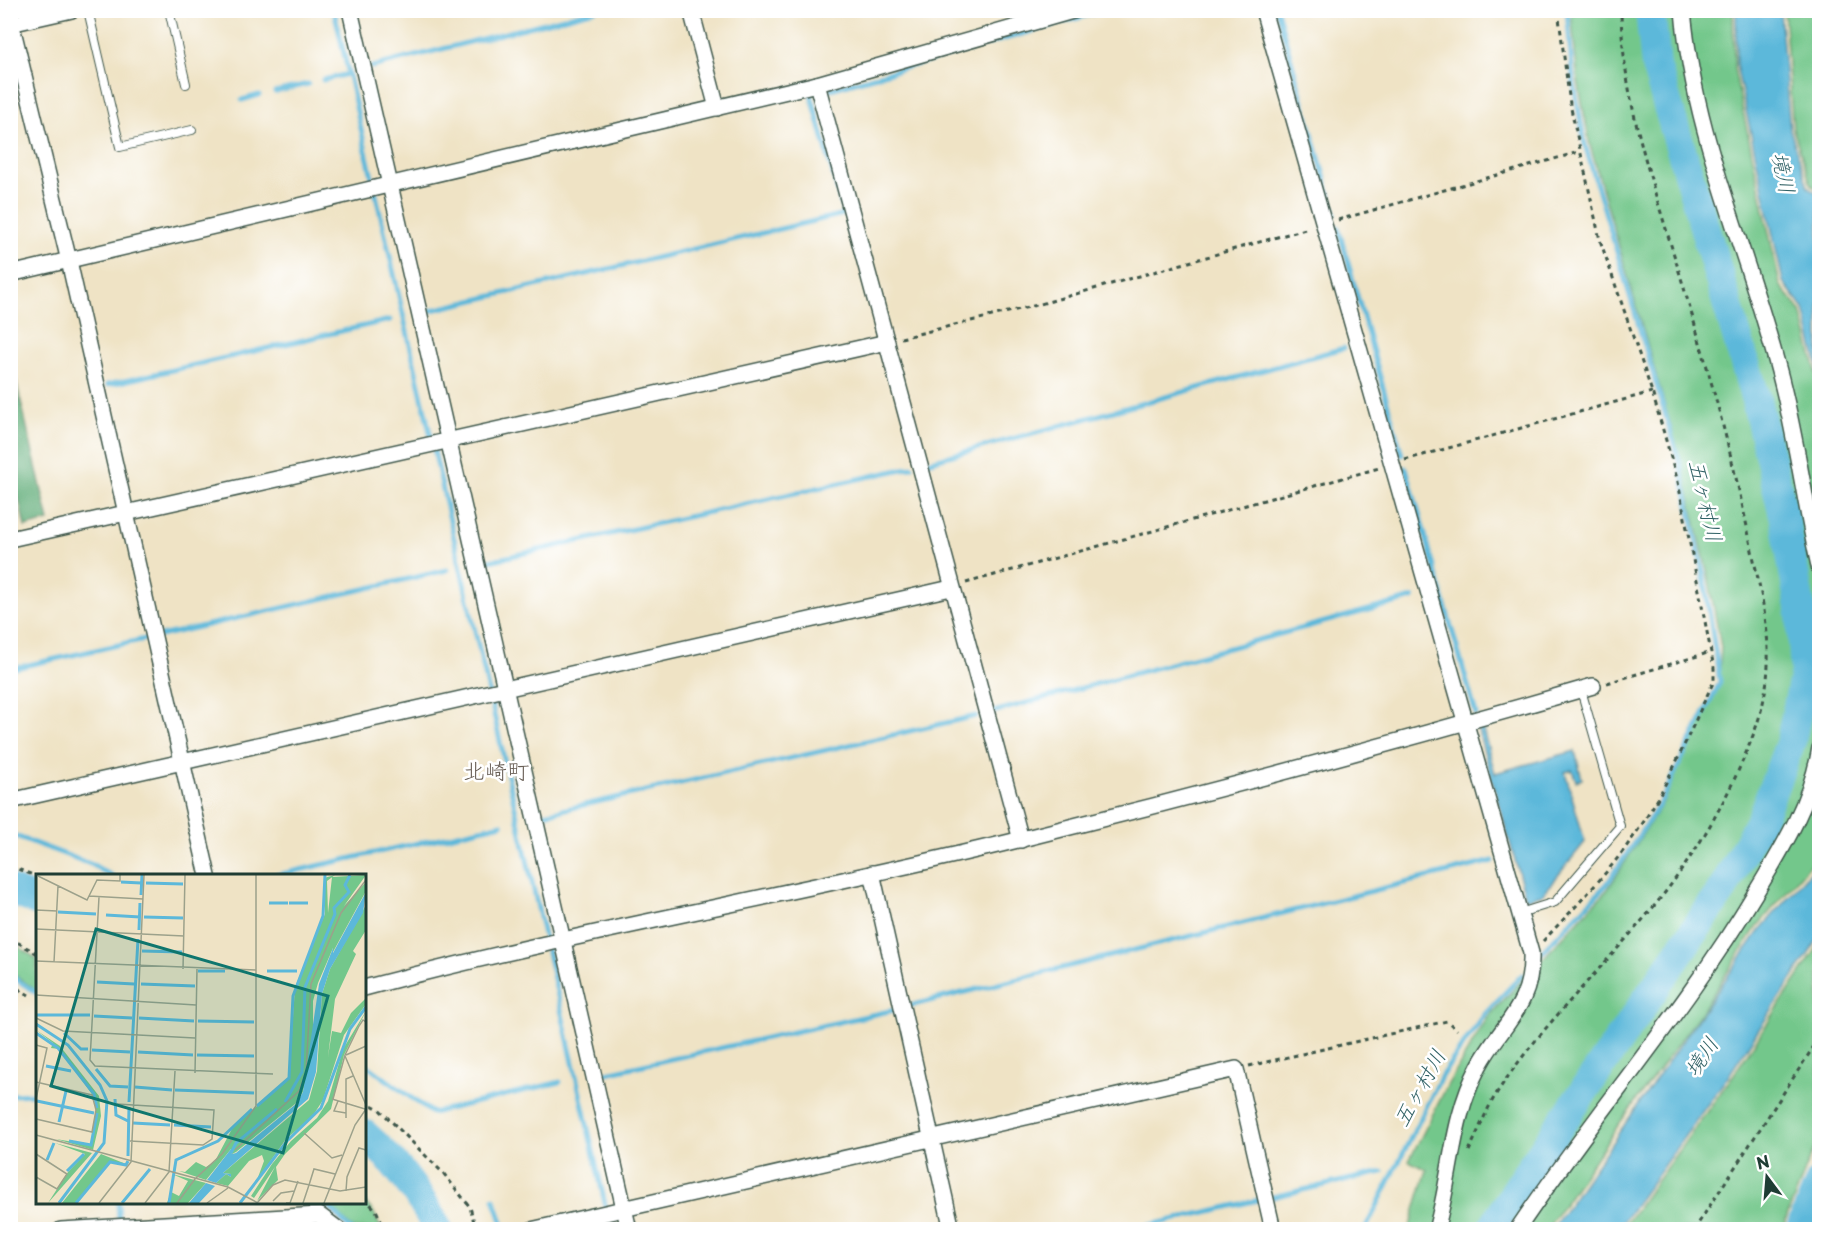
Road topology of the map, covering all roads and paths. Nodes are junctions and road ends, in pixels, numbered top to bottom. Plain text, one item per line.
1 (88, 10) edge
2 (169, 10) edge
3 (350, 10) edge
4 (691, 10) edge
5 (1076, 10) edge
6 (1263, 10) edge
7 (1558, 10) edge
8 (1622, 10) edge
9 (1683, 10) edge
10 (63, 11) edge
11 (11, 22) edge
12 (186, 84) dead end
13 (817, 84) junction
14 (717, 108) junction
15 (192, 130) dead end
16 (1579, 152) junction
17 (380, 189) junction
18 (1324, 224) junction
19 (69, 261) junction
20 (10, 274) edge
21 (887, 342) junction
22 (1652, 392) junction
23 (444, 441) junction
24 (1391, 465) junction
25 (127, 513) junction
26 (10, 539) edge
27 (1820, 570) edge
28 (951, 588) junction
29 (1711, 652) junction
30 (1587, 688) junction
31 (502, 690) junction
32 (1465, 723) junction
33 (1820, 748) edge
34 (182, 764) junction
35 (10, 801) edge
36 (1021, 840) junction
37 (10, 866) edge
38 (872, 873) junction
39 (208, 874) edge
40 (36, 876) edge
41 (1520, 913) junction
42 (10, 938) edge
43 (559, 942) junction
44 (36, 953) edge
45 (1531, 953) junction
46 (10, 984) edge
47 (366, 988) edge
48 (29, 995) dead end
49 (1457, 1030) dead end
50 (1820, 1037) edge
51 (1236, 1069) junction
52 (366, 1102) edge
53 (932, 1138) junction
54 (1468, 1152) dead end
55 (366, 1200) edge
56 (619, 1210) junction
57 (61, 1230) edge
58 (339, 1230) edge
59 (386, 1230) edge
60 (476, 1230) edge
61 (531, 1230) edge
62 (629, 1230) edge
63 (952, 1230) edge
64 (1273, 1230) edge
65 (1436, 1230) edge
66 (1517, 1230) edge
67 (1694, 1230) edge

1 - 15 lane
2 - 12 lane
3 - 17 street
4 - 14 street
5 - 13 street
6 - 18 street
7 - 16 path
8 - 54 path
9 - 27 street
10 - 11 street
11 - 19 street
13 - 14 street
13 - 21 street
14 - 17 street
16 - 18 path
16 - 22 path
17 - 19 street
17 - 23 street
18 - 21 path
18 - 24 street
19 - 20 street
19 - 25 street
21 - 23 street
21 - 28 street
22 - 24 path
22 - 29 path
23 - 25 street
23 - 31 street
24 - 28 path
24 - 32 street
25 - 26 street
25 - 34 street
28 - 31 street
28 - 36 street
29 - 30 path
29 - 45 path
30 - 32 street
30 - 41 lane
31 - 34 street
31 - 43 street
32 - 36 street
32 - 41 street
33 - 66 street
34 - 35 street
34 - 39 street
36 - 38 street
37 - 40 path
38 - 43 street
38 - 53 street
41 - 45 street
42 - 44 path
43 - 47 street
43 - 56 street
45 - 65 street
46 - 48 path
49 - 51 path
50 - 67 path
51 - 53 street
51 - 64 street
52 - 60 path
53 - 56 street
53 - 63 street
55 - 59 path
56 - 61 street
56 - 62 street
57 - 58 street

